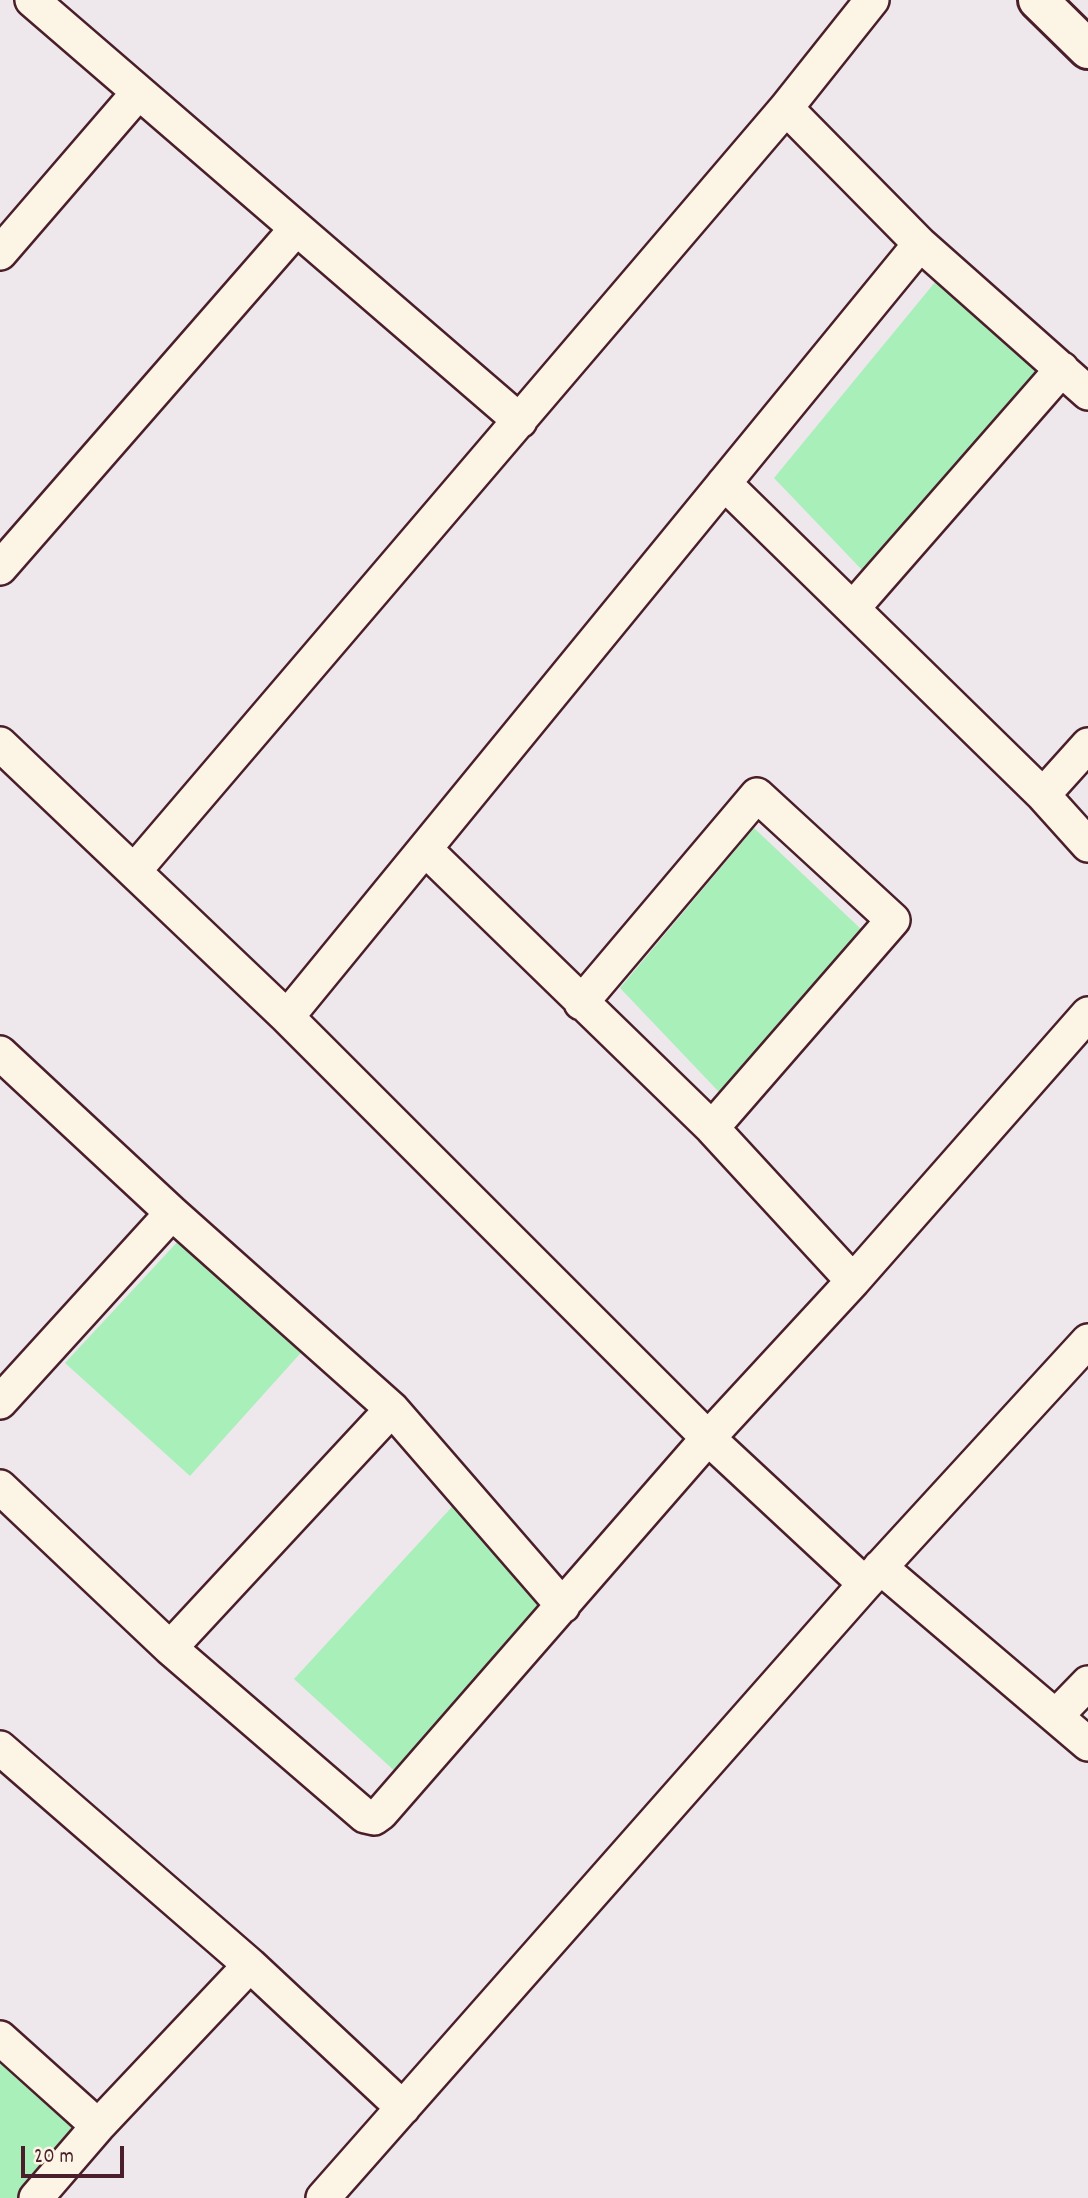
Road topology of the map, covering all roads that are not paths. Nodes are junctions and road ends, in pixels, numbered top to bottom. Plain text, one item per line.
1 (32, 0) edge
2 (872, 0) edge
3 (1038, 0) edge
4 (1088, 49) edge
5 (138, 93) junction
6 (786, 108) junction
7 (296, 229) junction
8 (920, 244) junction
9 (0, 253) edge
10 (1062, 369) junction
11 (1088, 393) edge
12 (520, 421) junction
13 (724, 483) junction
14 (0, 568) edge
15 (853, 608) junction
16 (0, 744) edge
17 (1088, 745) edge
18 (1043, 795) junction
19 (1088, 845) edge
20 (425, 849) junction
21 (135, 870) junction
22 (581, 1003) junction
23 (1088, 1014) edge
24 (287, 1017) junction
25 (0, 1053) edge
26 (712, 1128) junction
27 (172, 1213) junction
28 (853, 1281) junction
29 (1088, 1341) edge
30 (0, 1402) edge
31 (392, 1409) junction
32 (708, 1438) junction
33 (0, 1487) edge
34 (873, 1576) junction
35 (563, 1606) junction
36 (170, 1648) junction
37 (1088, 1683) edge
38 (1056, 1716) junction
39 (1088, 1744) edge
40 (0, 1748) edge
41 (250, 1965) junction
42 (0, 2038) edge
43 (403, 2108) junction
44 (98, 2126) junction
45 (36, 2198) edge
46 (323, 2198) edge

1 - 5 street
2 - 6 street
3 - 4 main road
5 - 7 street
5 - 9 street
6 - 8 street
6 - 12 street
7 - 12 street
7 - 14 street
8 - 10 street
8 - 13 street
10 - 11 street
10 - 15 street
12 - 21 street
13 - 15 street
13 - 20 street
15 - 18 street
16 - 21 street
17 - 18 street
18 - 19 street
20 - 22 street
20 - 24 street
21 - 24 street
22 - 26 street
22 - 26 street
23 - 28 street
24 - 32 street
25 - 27 street
26 - 28 street
27 - 30 street
27 - 31 street
28 - 32 street
29 - 34 street
31 - 35 street
31 - 36 street
32 - 34 street
32 - 35 street
33 - 36 street
34 - 38 street
34 - 43 street
35 - 36 street
37 - 38 street
38 - 39 street
40 - 41 street
41 - 43 street
41 - 44 street
42 - 44 street
43 - 46 street
44 - 45 street

